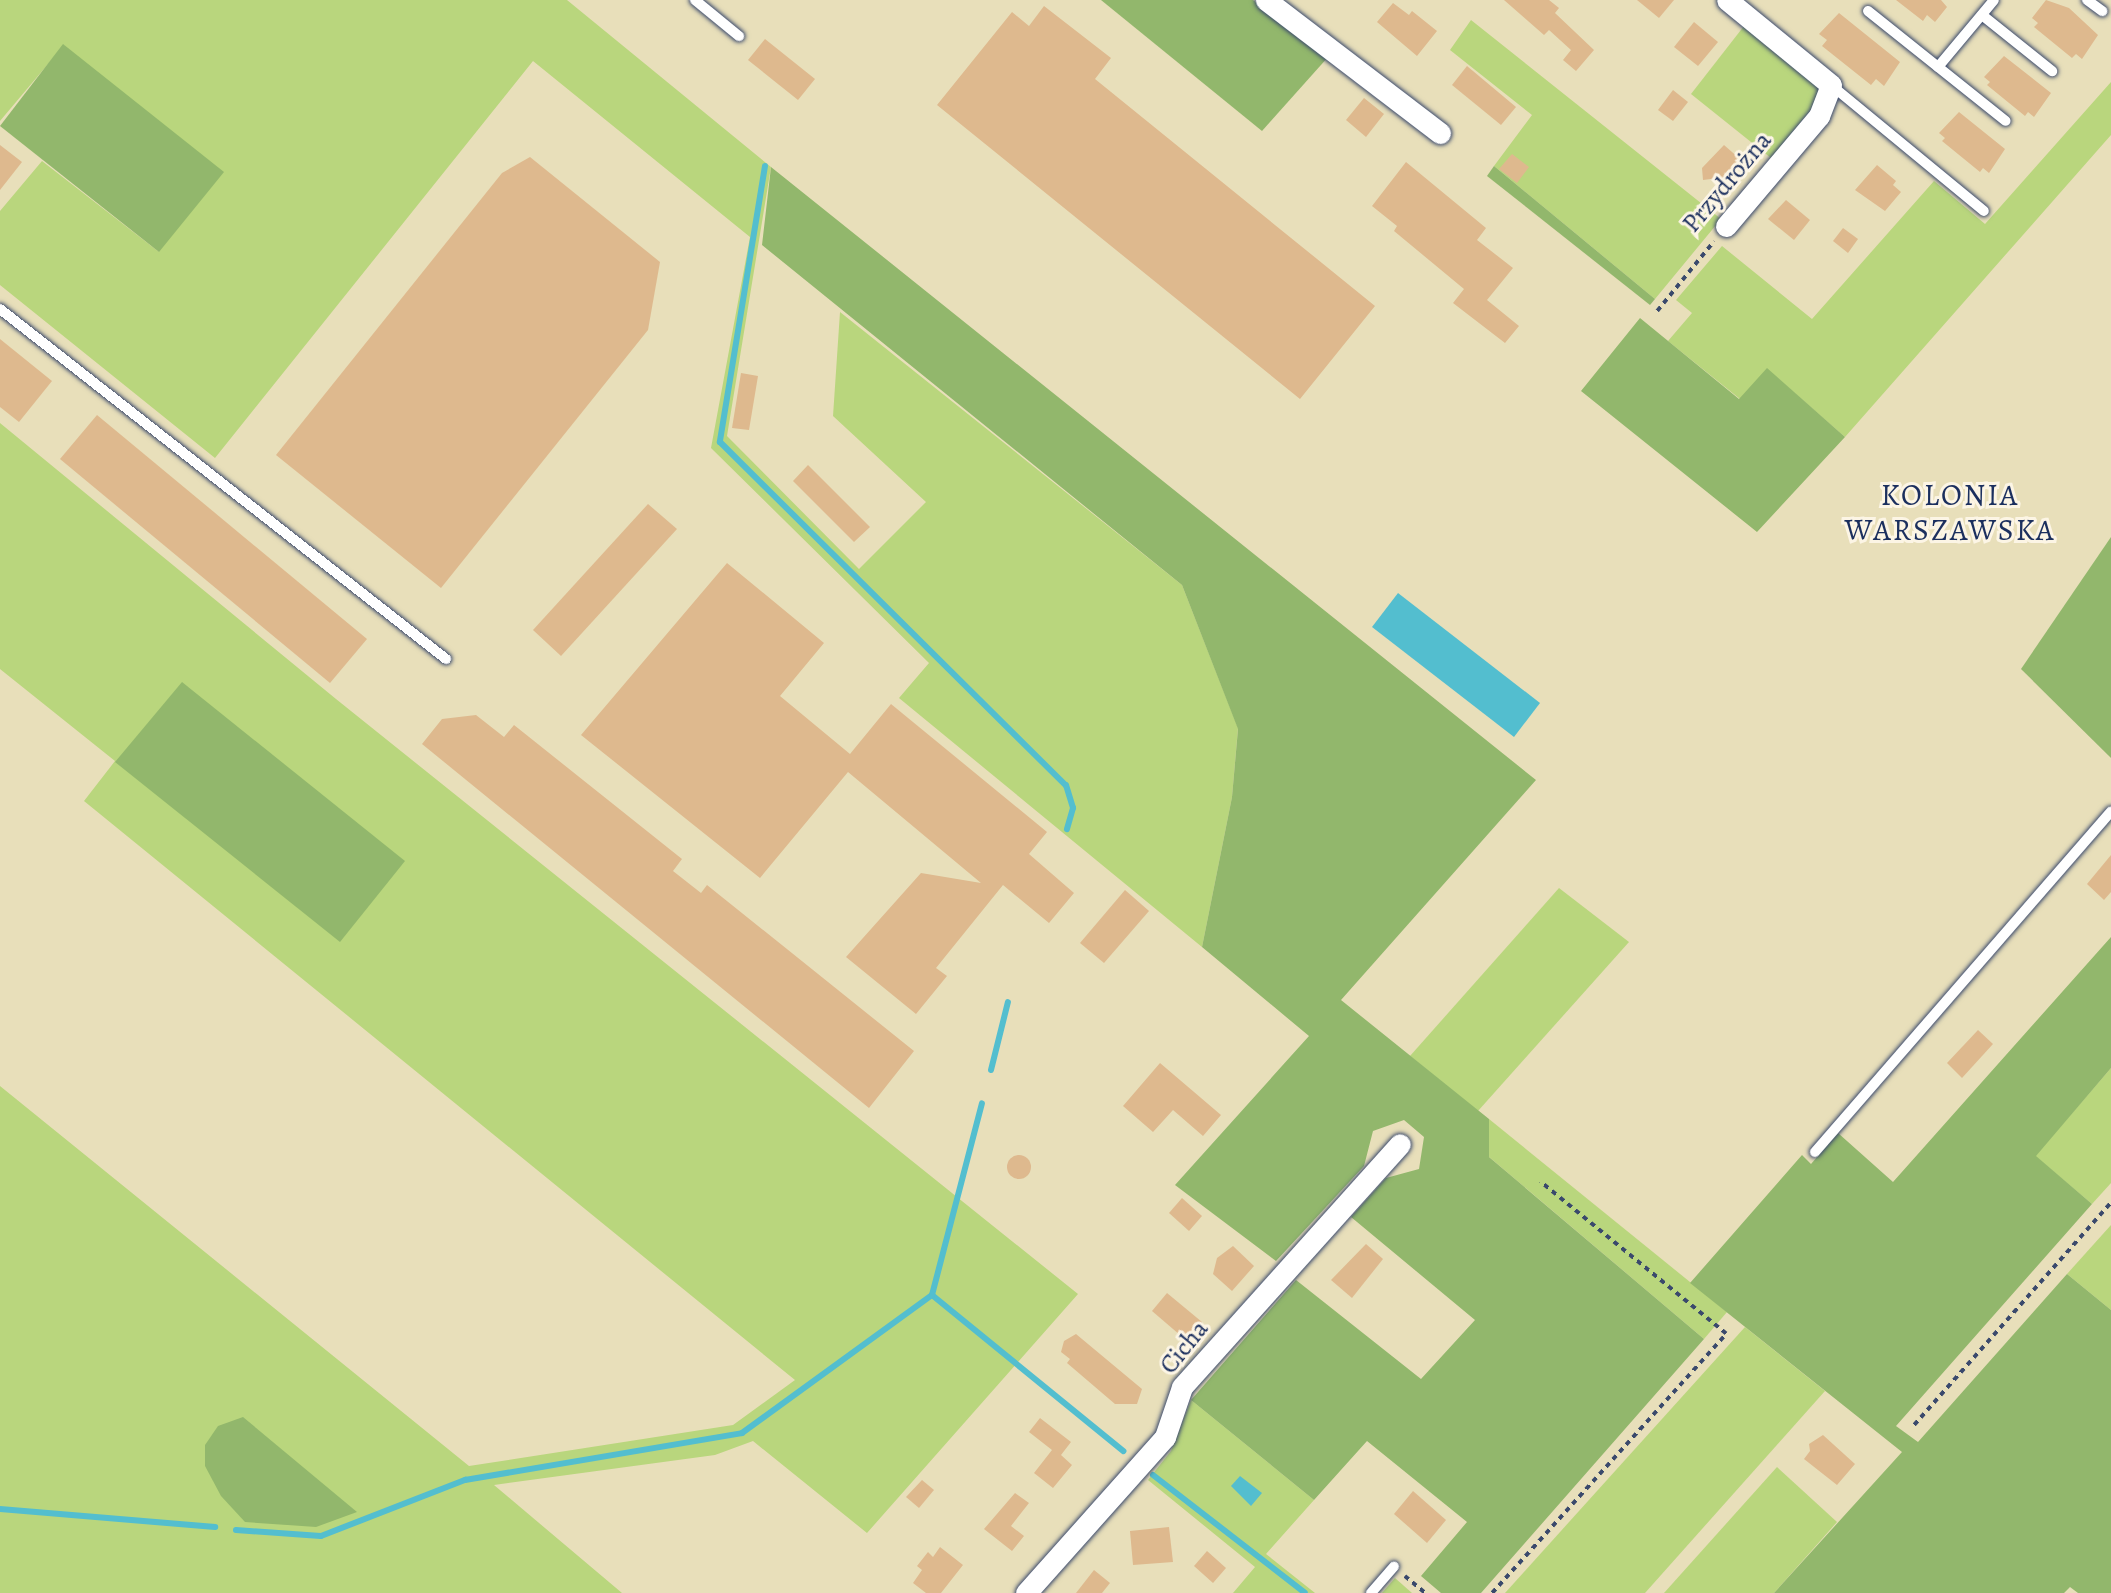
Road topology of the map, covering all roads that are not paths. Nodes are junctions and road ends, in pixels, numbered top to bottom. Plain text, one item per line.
1 (695, 0) edge
2 (1266, 0) edge
3 (1727, 0) edge
4 (2087, 0) edge
5 (1991, 1) edge
6 (1868, 11) dead end
7 (2102, 11) dead end
8 (1982, 15) junction
9 (739, 36) dead end
10 (1938, 67) junction
11 (2052, 71) dead end
12 (1831, 85) junction
13 (2006, 121) dead end
14 (1440, 133) dead end
15 (1984, 211) dead end
16 (1726, 226) road end
17 (0, 309) edge
18 (446, 659) dead end
19 (2111, 812) edge
20 (1400, 1143) dead end
21 (1815, 1152) dead end
22 (1394, 1567) road end
23 (1026, 1593) edge
24 (1371, 1593) edge

1 - 9 lane
2 - 14 street
3 - 12 street
4 - 7 lane
5 - 8 lane
6 - 10 lane
8 - 10 lane
8 - 11 lane
10 - 13 lane
12 - 15 lane
12 - 16 street, Przydrożna
17 - 18 lane
19 - 21 lane
20 - 23 street, Cicha
22 - 24 lane

